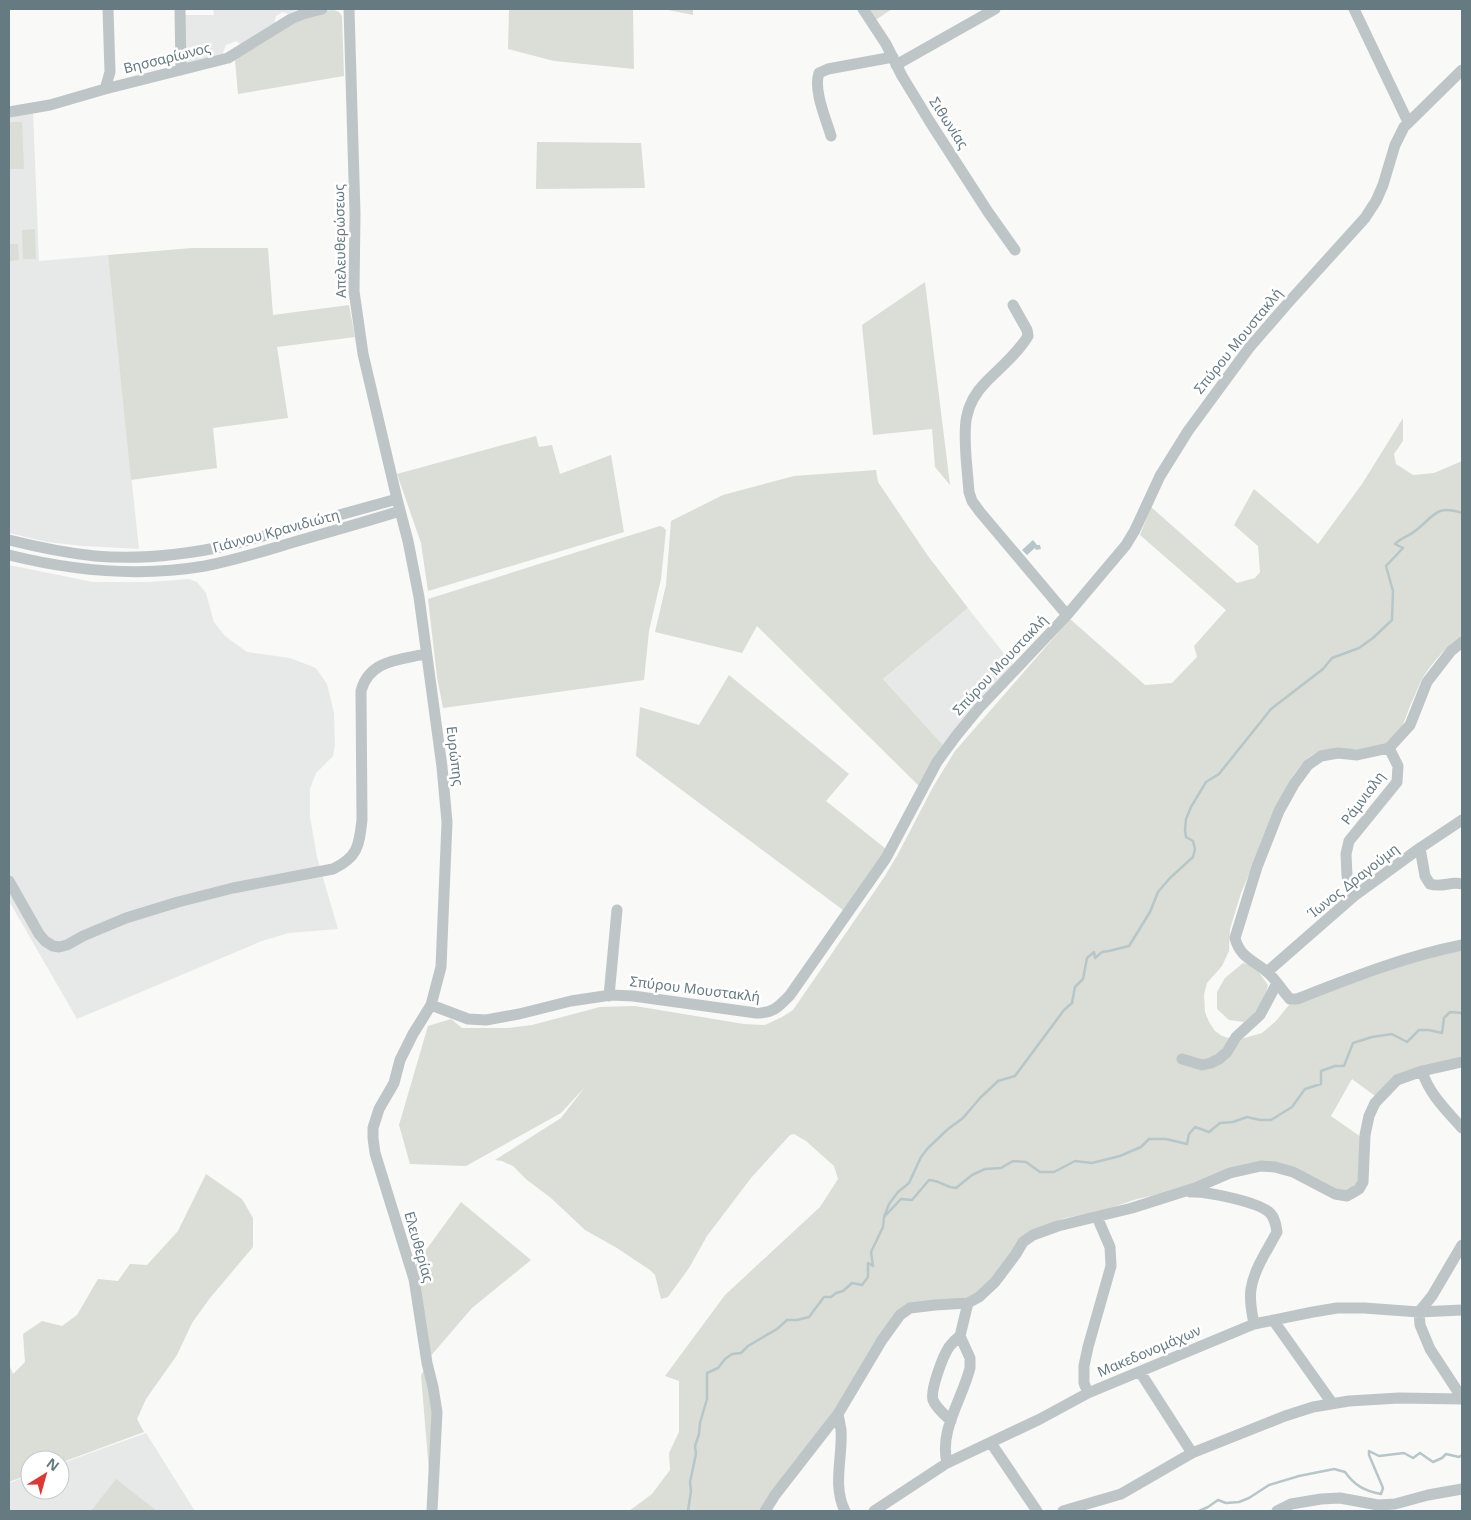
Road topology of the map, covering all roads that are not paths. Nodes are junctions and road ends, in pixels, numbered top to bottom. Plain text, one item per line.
1 (108, 9) edge
2 (180, 9) edge
3 (322, 9) edge
4 (349, 9) edge
5 (863, 9) edge
6 (995, 9) edge
7 (1354, 9) edge
8 (894, 61) junction
9 (181, 70) junction
10 (1462, 70) edge
11 (104, 89) junction
12 (9, 112) edge
13 (1408, 122) junction
14 (831, 136) dead end
15 (1015, 250) dead end
16 (1012, 305) dead end
17 (397, 499) junction
18 (400, 511) junction
19 (9, 540) edge
20 (9, 554) edge
21 (1067, 615) junction
22 (1462, 642) edge
23 (426, 654) junction
24 (1389, 748) junction
25 (1462, 820) edge
26 (1420, 848) junction
27 (9, 881) edge
28 (1462, 884) edge
29 (1354, 896) junction
30 (617, 910) dead end
31 (1462, 944) edge
32 (1267, 972) junction
33 (1277, 983) junction
34 (609, 996) junction
35 (431, 1005) junction
36 (1182, 1059) dead end
37 (1462, 1062) edge
38 (1422, 1071) junction
39 (1462, 1128) edge
40 (1177, 1193) junction
41 (1098, 1217) junction
42 (1462, 1246) edge
43 (968, 1303) junction
44 (1462, 1310) edge
45 (1420, 1312) junction
46 (1273, 1320) junction
47 (1254, 1324) junction
48 (960, 1336) junction
49 (1140, 1372) junction
50 (1088, 1393) junction
51 (1462, 1398) edge
52 (1332, 1403) junction
53 (838, 1414) junction
54 (950, 1421) junction
55 (991, 1443) junction
56 (1192, 1453) junction
57 (947, 1463) junction
58 (1462, 1489) edge
59 (1361, 1507) edge
60 (886, 1508) edge
61 (432, 1511) edge
62 (765, 1511) edge
63 (846, 1511) edge
64 (874, 1511) edge
65 (1037, 1511) edge
66 (1063, 1511) edge
67 (1277, 1511) edge

1 - 11 street
2 - 9 street
3 - 9 street, Βησσαρίωνος
4 - 17 street, Απελευθερώσεως
5 - 8 street, Σιθωνίας
6 - 8 street
7 - 13 street
8 - 14 street
8 - 15 street, Σιθωνίας
9 - 11 street, Βησσαρίωνος
10 - 13 street, Σπύρου Μουστακλή
11 - 12 street, Βησσαρίωνος
13 - 21 street, Σπύρου Μουστακλή
16 - 21 street
17 - 18 street, Απελευθερώσεως
17 - 19 street, Γιάννου Κρανιδιώτη
18 - 20 street, Γιάννου Κρανιδιώτη
18 - 23 street, Ευρώπης
21 - 34 street, Σπύρου Μουστακλή
22 - 24 street
23 - 27 street
23 - 35 street, Ευρώπης
24 - 29 street, Ράμνιαλη
24 - 32 street
25 - 26 street, Ίωνος Δραγούμη
26 - 28 street
26 - 29 street, Ίωνος Δραγούμη
29 - 32 street, Ίωνος Δραγούμη
30 - 34 street
31 - 33 street
32 - 33 street
33 - 36 street
34 - 35 street, Σπύρου Μουστακλή
35 - 61 street, Ελευθερίας
37 - 38 street
38 - 39 street
38 - 40 street
40 - 41 street
40 - 47 street
41 - 43 street
41 - 50 street
42 - 45 street
43 - 48 street
43 - 53 street
44 - 45 street, Μακεδονομάχων
45 - 46 street, Μακεδονομάχων
45 - 51 street
46 - 47 street, Μακεδονομάχων
46 - 52 street
47 - 49 street, Μακεδονομάχων
48 - 54 street
48 - 54 street
49 - 50 street, Μακεδονομάχων
49 - 56 street
50 - 55 street, Μακεδονομάχων
51 - 52 street
52 - 56 street
53 - 62 street
53 - 63 street
54 - 57 street
55 - 57 street, Μακεδονομάχων
55 - 65 street
56 - 66 street
57 - 60 street, Μακεδονομάχων
58 - 59 street
59 - 67 street
60 - 64 street, Μακεδονομάχων

